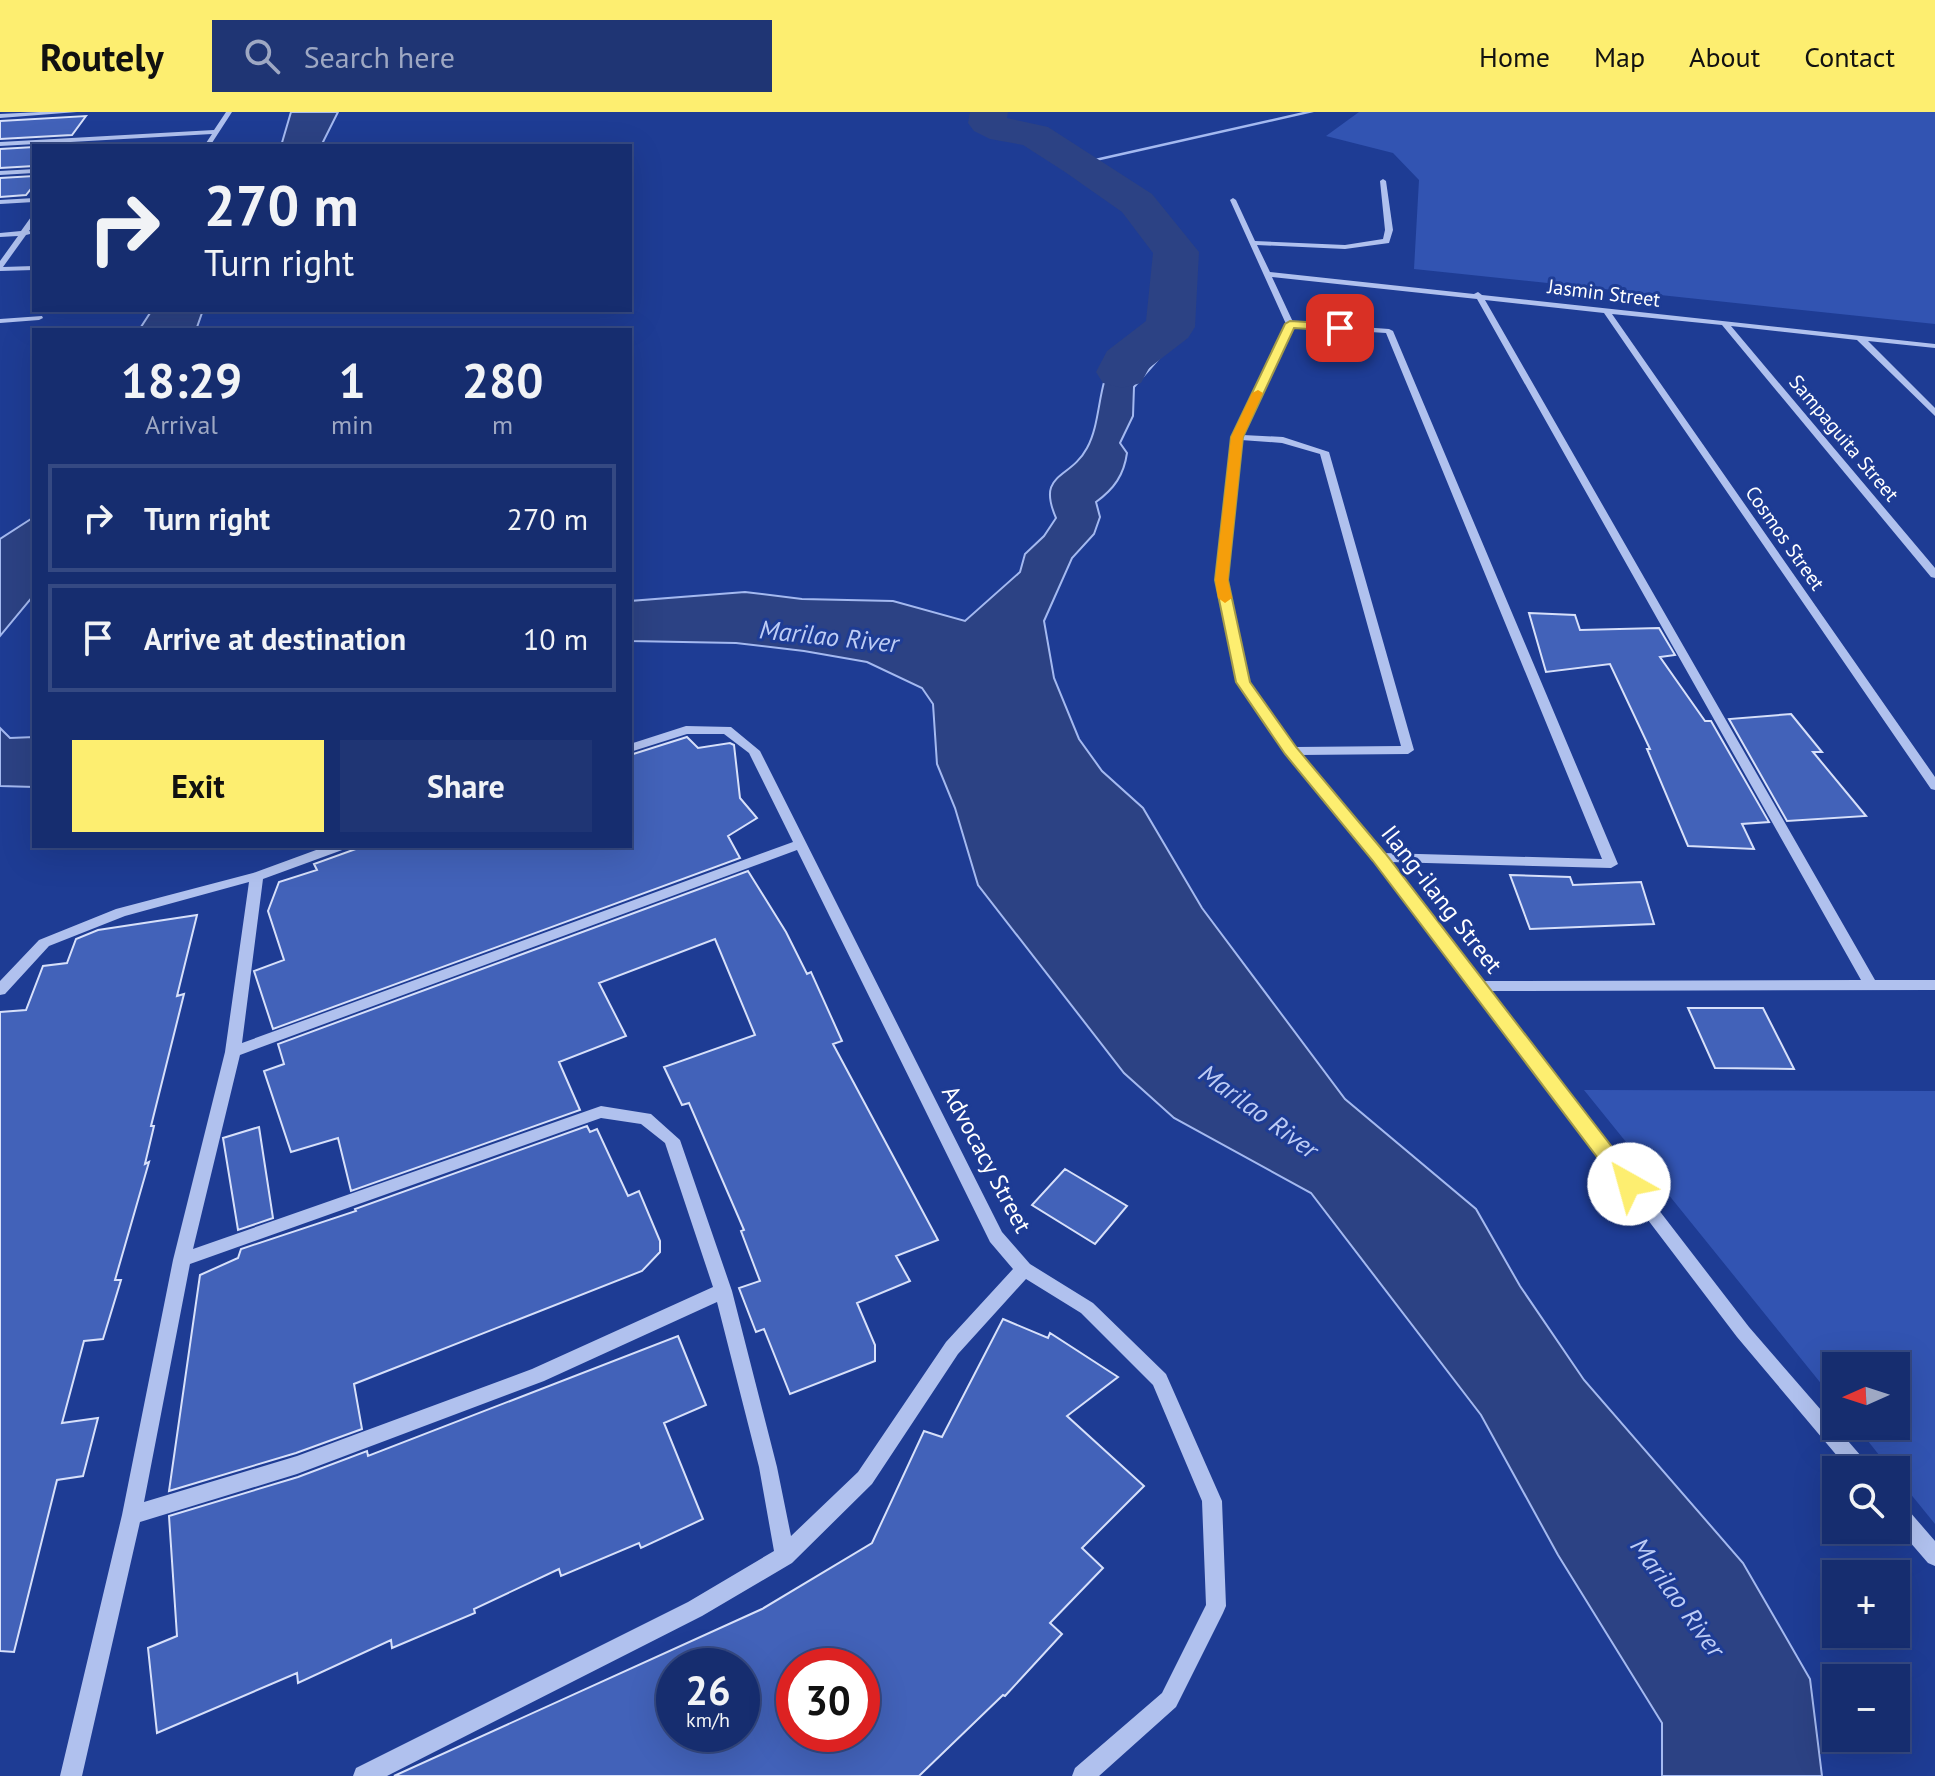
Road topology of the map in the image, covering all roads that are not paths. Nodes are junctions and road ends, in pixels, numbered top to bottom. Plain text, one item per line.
1 (74, 112) edge
2 (229, 112) edge
3 (0, 116) edge
4 (216, 132) junction
5 (0, 144) edge
6 (208, 144) edge
7 (32, 171) edge
8 (0, 173) edge
9 (1383, 181) dead end
10 (32, 200) edge
11 (1233, 200) dead end
12 (0, 202) edge
13 (32, 222) edge
14 (32, 233) edge
15 (23, 234) junction
16 (0, 235) edge
17 (1255, 243) junction
18 (0, 267) edge
19 (32, 268) edge
20 (1269, 274) junction
21 (1478, 294) junction
22 (1606, 310) junction
23 (39, 318) dead end
24 (0, 321) edge
25 (1290, 324) junction
26 (1725, 324) junction
27 (1860, 338) junction
28 (1935, 346) edge
29 (1935, 413) edge
30 (1237, 437) junction
31 (1935, 575) edge
32 (632, 747) edge
33 (1291, 751) junction
34 (1935, 786) edge
35 (799, 845) junction
36 (334, 848) edge
37 (1379, 857) junction
38 (257, 876) junction
39 (1871, 985) junction
40 (1935, 985) edge
41 (1477, 986) junction
42 (0, 990) edge
43 (233, 1052) junction
44 (182, 1260) junction
45 (1024, 1269) junction
46 (723, 1291) junction
47 (1849, 1456) edge
48 (132, 1515) junction
49 (1910, 1527) edge
50 (785, 1556) junction
51 (1935, 1556) edge
52 (71, 1776) edge
53 (364, 1776) edge
54 (1083, 1776) edge

1 - 3 street
2 - 4 street
4 - 5 street
4 - 6 street
7 - 8 street
9 - 17 street
10 - 12 street
11 - 17 street
13 - 15 street
14 - 15 street
15 - 16 street
15 - 18 street
17 - 20 street
18 - 19 street
20 - 21 street, Jasmin Street
20 - 25 street
21 - 22 street, Jasmin Street
21 - 39 street
22 - 26 street, Jasmin Street
22 - 34 street, Cosmos Street
23 - 24 street
25 - 30 street, Ilang-ilang Street
25 - 37 street
26 - 27 street, Jasmin Street
26 - 31 street, Sampaguita Street
27 - 28 street, Jasmin Street
27 - 29 street
30 - 33 street, Ilang-ilang Street
30 - 33 street
32 - 35 street, Advocacy Street
33 - 37 street, Ilang-ilang Street
35 - 43 street
35 - 45 street, Advocacy Street
36 - 38 street
37 - 41 street, Ilang-ilang Street
38 - 42 street
38 - 43 street
39 - 40 street
39 - 41 street
41 - 47 street, Ilang-ilang Street
43 - 44 street
44 - 46 street
44 - 48 street
45 - 50 street
45 - 54 street, Advocacy Street
46 - 48 street
46 - 50 street
48 - 52 street
49 - 51 street
50 - 53 street

